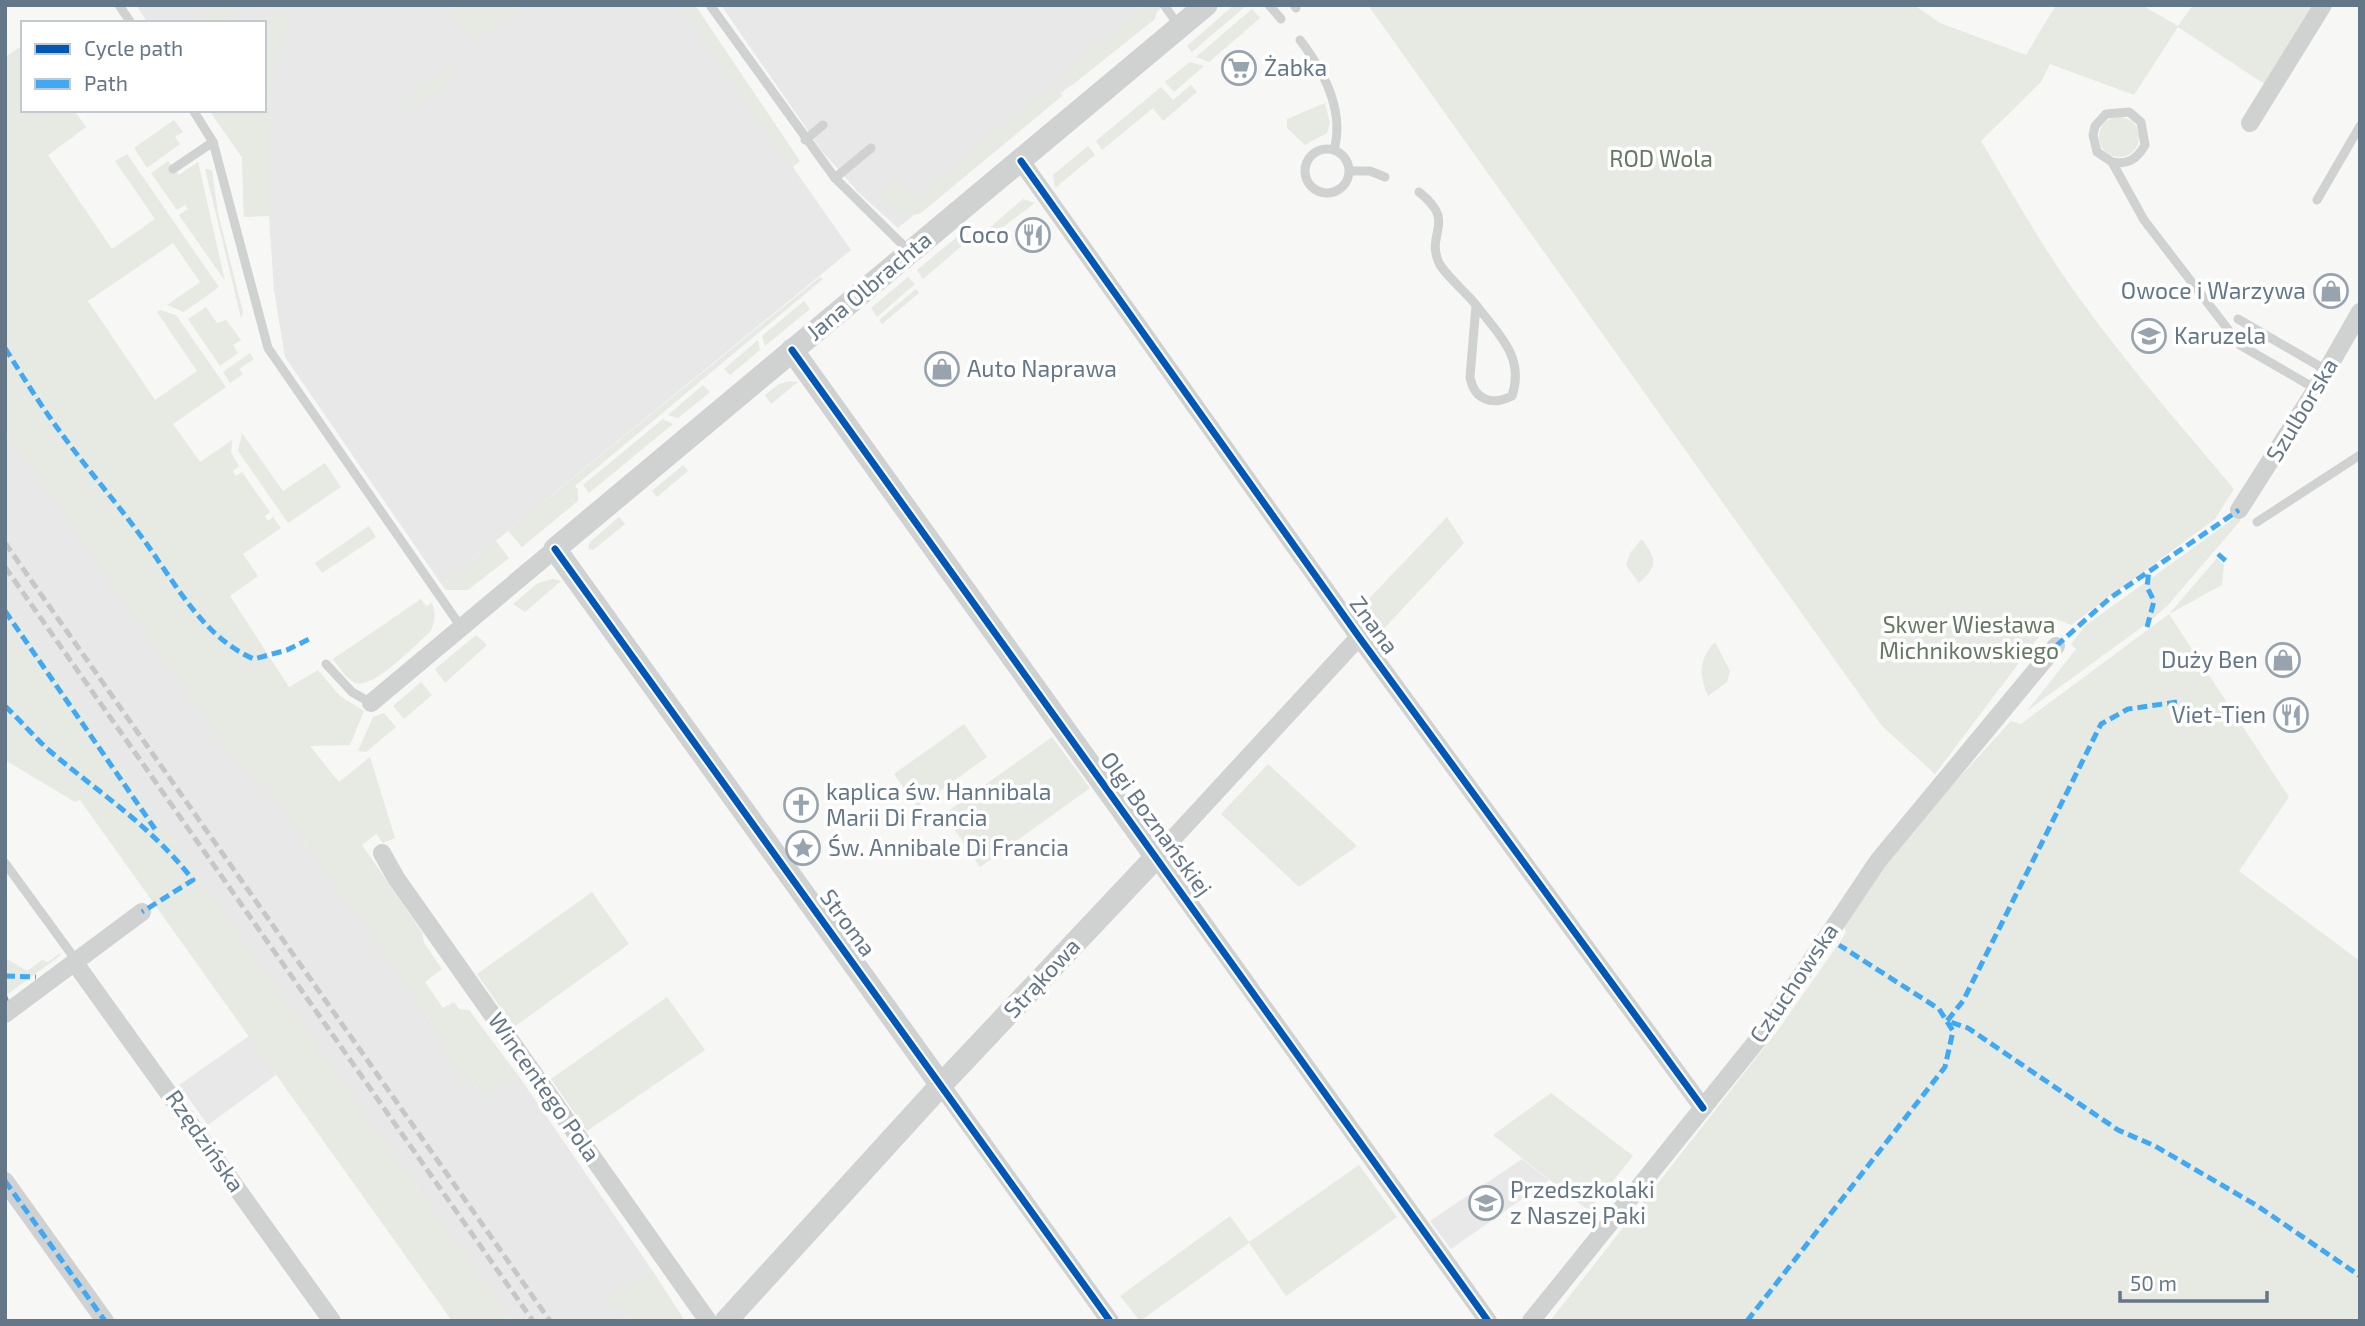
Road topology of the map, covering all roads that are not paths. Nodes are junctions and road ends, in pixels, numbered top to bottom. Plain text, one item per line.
1 (119, 5) edge
2 (710, 5) edge
3 (1164, 5) edge
4 (1206, 5) edge
5 (1269, 5) edge
6 (2323, 5) edge
7 (1281, 19) dead end
8 (130, 21) edge
9 (1180, 27) junction
10 (1300, 40) dead end
11 (194, 112) edge
12 (2250, 123) dead end
13 (823, 125) dead end
14 (2360, 126) edge
15 (805, 140) junction
16 (212, 142) junction
17 (871, 148) dead end
18 (1334, 150) junction
19 (1021, 160) junction
20 (2112, 162) junction
21 (173, 169) dead end
22 (1352, 171) junction
23 (1385, 177) dead end
24 (835, 178) junction
25 (1419, 192) dead end
26 (2317, 200) dead end
27 (910, 253) junction
28 (1476, 305) junction
29 (2360, 312) edge
30 (2238, 319) dead end
31 (792, 350) junction
32 (2326, 370) junction
33 (2316, 389) junction
34 (2360, 456) edge
35 (2240, 508) dead end
36 (2257, 522) dead end
37 (555, 549) junction
38 (461, 627) junction
39 (1359, 637) junction
40 (2056, 646) dead end
41 (326, 664) dead end
42 (371, 703) joint
43 (382, 853) dead end
44 (1156, 857) junction
45 (5, 863) edge
46 (142, 912) dead end
47 (75, 963) junction
48 (5, 1014) edge
49 (941, 1085) junction
50 (1703, 1108) junction
51 (5, 1181) edge
52 (105, 1321) edge
53 (332, 1321) edge
54 (708, 1321) edge
55 (726, 1321) edge
56 (1110, 1321) edge
57 (1488, 1321) edge
58 (1531, 1321) edge

1 - 8 lane
2 - 15 lane
3 - 9 lane
4 - 9 street, Jana Olbrachta
5 - 7 lane
6 - 12 street
9 - 19 street, Jana Olbrachta
10 - 18 lane
11 - 16 lane
13 - 15 lane
14 - 26 lane
15 - 24 lane
16 - 21 lane
16 - 38 lane
17 - 24 lane
18 - 22 lane
18 - 22 lane
19 - 27 street, Jana Olbrachta
19 - 39 street, Znana
20 - 20 lane
20 - 33 lane
22 - 23 lane
24 - 27 lane
25 - 28 lane
27 - 31 street, Jana Olbrachta
28 - 28 lane
29 - 32 street, Szulborska
30 - 32 lane
31 - 37 street, Jana Olbrachta
31 - 44 street, Olgi Boznańskiej
32 - 33 street, Szulborska
33 - 35 street, Szulborska
34 - 36 lane
37 - 38 street, Jana Olbrachta
37 - 49 street, Stroma
38 - 42 street, Jana Olbrachta
39 - 44 street, Strąkowa
39 - 50 street, Znana
40 - 50 street, Człuchowska
41 - 42 lane
43 - 54 street, Wincentego Pola
44 - 49 street, Strąkowa
44 - 57 street, Olgi Boznańskiej
45 - 47 lane
46 - 47 street
47 - 48 street
47 - 53 street, Rzędzińska
49 - 55 street, Strąkowa
49 - 56 street, Stroma
50 - 58 street, Człuchowska
51 - 52 street

